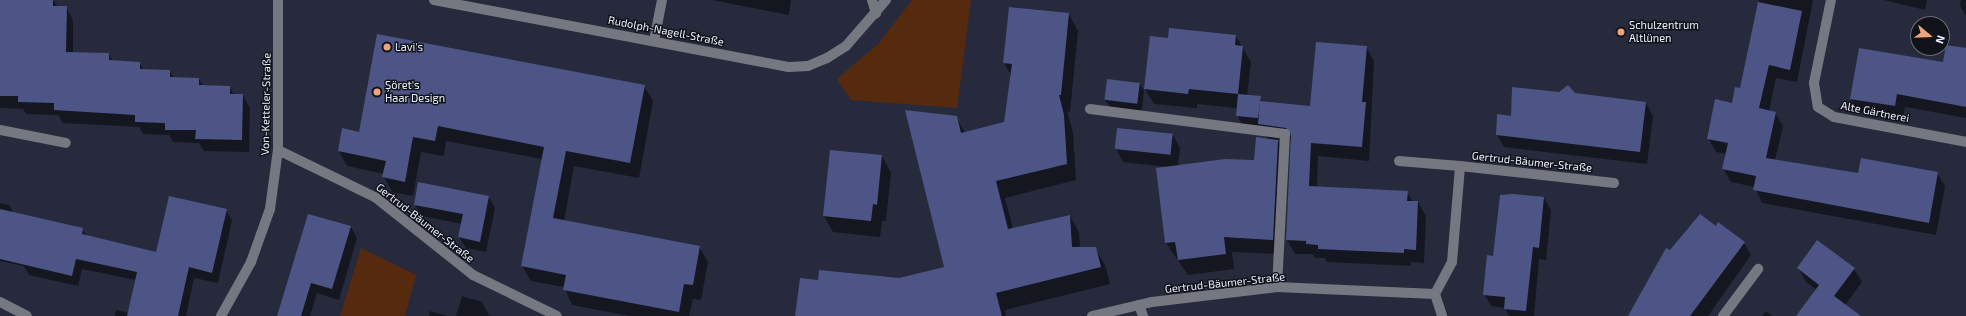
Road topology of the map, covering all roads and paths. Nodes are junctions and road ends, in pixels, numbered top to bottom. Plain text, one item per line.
1 (278, 0) edge
2 (434, 0) edge
3 (662, 0) edge
4 (872, 0) edge
5 (886, 0) edge
6 (1831, 0) edge
7 (876, 13) junction
8 (654, 41) junction
9 (1090, 109) dead end
10 (0, 130) edge
11 (1966, 142) edge
12 (66, 143) dead end
13 (278, 150) junction
14 (1399, 161) dead end
15 (1460, 166) junction
16 (1614, 183) dead end
17 (1758, 269) dead end
18 (1277, 287) junction
19 (1435, 294) junction
20 (0, 302) edge
21 (1139, 304) junction
22 (27, 316) edge
23 (221, 316) edge
24 (557, 316) edge
25 (1092, 316) edge
26 (1143, 316) edge
27 (1442, 316) edge
28 (1723, 316) edge

1 - 13 street, Von-Ketteler-Straße
2 - 8 street, Rudolph-Nagell-Straße
3 - 8 street
4 - 7 street
5 - 7 street, Rudolph-Nagell-Straße
6 - 11 street, Alte Gärtnerei
7 - 8 street, Rudolph-Nagell-Straße
9 - 18 street
10 - 12 street
13 - 23 street, Von-Ketteler-Straße
13 - 24 street, Gertrud-Bäumer-Straße
14 - 15 street
15 - 16 street, Gertrud-Bäumer-Straße
15 - 19 street, Gertrud-Bäumer-Straße
17 - 28 street
18 - 19 street, Gertrud-Bäumer-Straße
18 - 21 street, Gertrud-Bäumer-Straße
19 - 27 street
20 - 22 street
21 - 25 street, Gertrud-Bäumer-Straße
21 - 26 street

